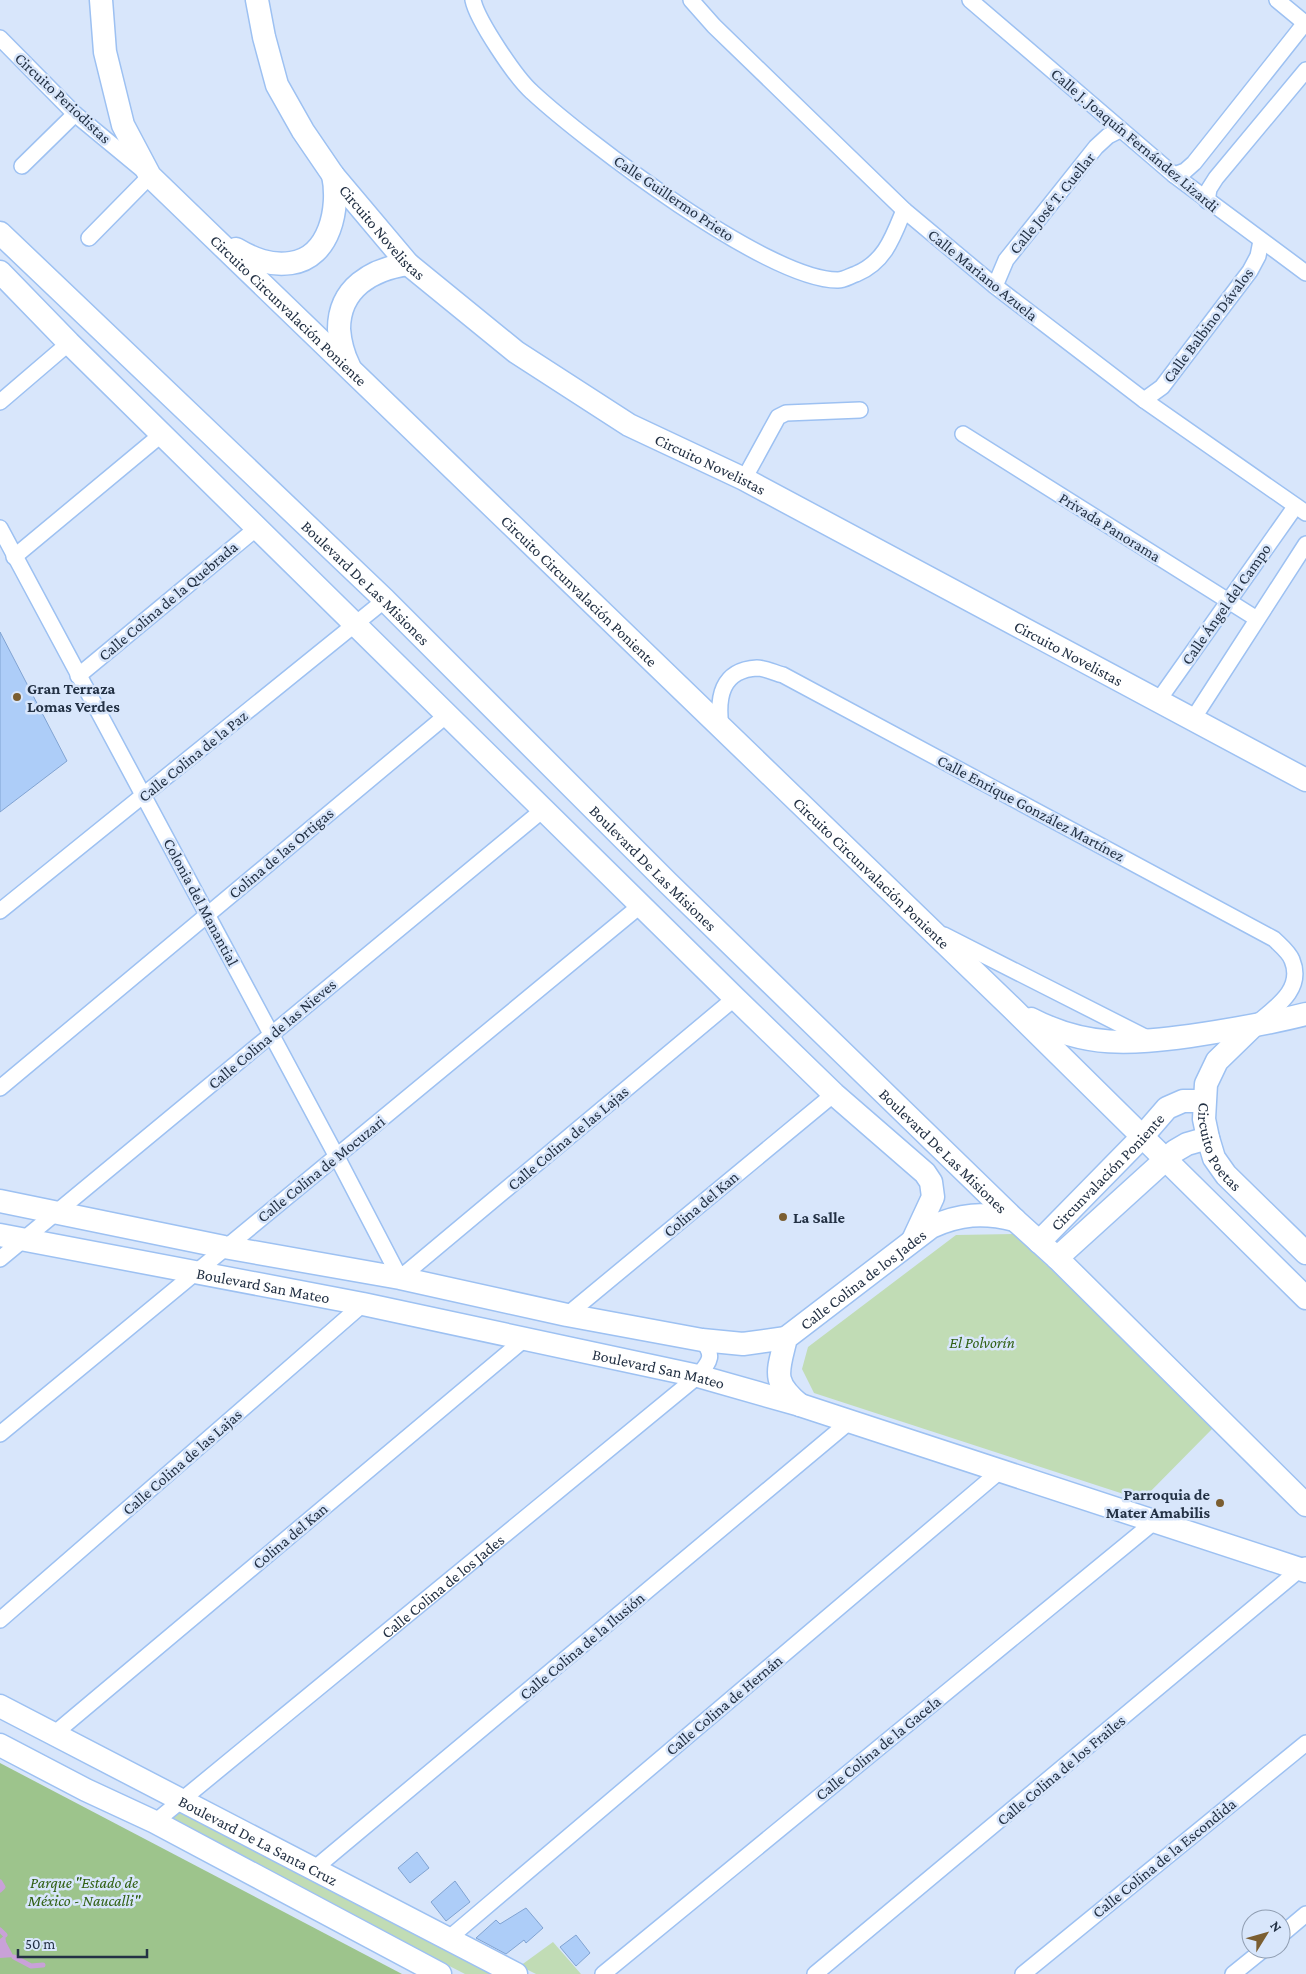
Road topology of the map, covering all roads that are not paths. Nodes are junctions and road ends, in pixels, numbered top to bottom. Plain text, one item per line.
1 (101, 0) edge
2 (257, 0) edge
3 (473, 0) edge
4 (691, 0) edge
5 (970, 0) edge
6 (1277, 0) edge
7 (1305, 23) edge
8 (2, 43) edge
9 (1306, 70) edge
10 (75, 114) junction
11 (1120, 130) junction
12 (22, 166) dead end
13 (1174, 174) junction
14 (333, 175) junction
15 (150, 176) junction
16 (1207, 201) junction
17 (904, 210) junction
18 (0, 233) edge
19 (89, 238) dead end
20 (220, 241) junction
21 (1261, 241) junction
22 (408, 264) junction
23 (0, 272) edge
24 (1306, 273) edge
25 (995, 286) junction
26 (69, 343) junction
27 (354, 373) junction
28 (1144, 400) junction
29 (0, 402) edge
30 (860, 410) dead end
31 (162, 434) junction
32 (963, 434) dead end
33 (744, 480) junction
34 (1300, 510) edge
35 (258, 527) junction
36 (0, 528) edge
37 (1306, 544) edge
38 (14, 557) junction
39 (385, 600) junction
40 (1228, 601) junction
41 (1257, 619) junction
42 (357, 624) junction
43 (78, 676) junction
44 (1158, 701) junction
45 (448, 714) junction
46 (1193, 719) junction
47 (721, 727) junction
48 (1306, 780) edge
49 (145, 796) junction
50 (544, 809) junction
51 (641, 905) junction
52 (0, 912) edge
53 (207, 915) junction
54 (927, 926) junction
55 (735, 998) junction
56 (1013, 1009) junction
57 (1306, 1014) edge
58 (1252, 1027) junction
59 (271, 1035) junction
60 (1153, 1041) junction
61 (0, 1088) edge
62 (834, 1094) junction
63 (1204, 1101) junction
64 (1141, 1138) junction
65 (1208, 1138) junction
66 (338, 1157) junction
67 (1165, 1159) junction
68 (0, 1201) edge
69 (58, 1212) junction
70 (1015, 1220) junction
71 (0, 1235) edge
72 (24, 1240) junction
73 (913, 1240) junction
74 (1039, 1242) junction
75 (224, 1247) junction
76 (1306, 1253) edge
77 (1057, 1258) junction
78 (0, 1259) edge
79 (195, 1272) junction
80 (400, 1278) junction
81 (1306, 1298) edge
82 (364, 1304) junction
83 (567, 1315) junction
84 (526, 1337) junction
85 (786, 1338) junction
86 (702, 1340) junction
87 (698, 1376) junction
88 (800, 1405) junction
89 (850, 1422) junction
90 (0, 1434) edge
91 (1000, 1471) junction
92 (1306, 1505) edge
93 (1154, 1522) junction
94 (1305, 1568) edge
95 (0, 1620) edge
96 (0, 1706) edge
97 (54, 1734) junction
98 (1306, 1742) edge
99 (0, 1746) edge
100 (181, 1798) junction
101 (155, 1822) junction
102 (314, 1869) junction
103 (1306, 1914) edge
104 (1291, 1927) edge
105 (448, 1939) junction
106 (1252, 1959) edge
107 (440, 1974) edge
108 (516, 1974) edge
109 (603, 1974) edge
110 (815, 1974) edge
111 (1023, 1974) edge
112 (1234, 1974) edge

1 - 15 main road, Circuito Circunvalación Poniente
2 - 14 main road, Circuito Novelistas
3 - 17 street, Calle Guillermo Prieto
4 - 17 street, Calle Mariano Azuela
5 - 11 street, Calle J. Joaquín Fernández Lizardi
6 - 7 street
7 - 13 street
8 - 10 street, Circuito Periodistas
9 - 16 street
10 - 12 street
10 - 15 street, Circuito Periodistas
11 - 13 street, Calle J. Joaquín Fernández Lizardi
11 - 25 street, Calle José T. Cuellar
13 - 16 street, Calle J. Joaquín Fernández Lizardi
14 - 20 main road
14 - 22 main road, Circuito Novelistas
15 - 19 street
15 - 20 main road, Circuito Circunvalación Poniente
16 - 21 street, Calle J. Joaquín Fernández Lizardi
17 - 25 street, Calle Mariano Azuela
18 - 39 main road, Boulevard De Las Misiones
20 - 27 main road, Circuito Circunvalación Poniente
21 - 24 street, Calle J. Joaquín Fernández Lizardi
21 - 28 street, Calle Balbino Dávalos
22 - 27 main road
22 - 33 main road, Circuito Novelistas
23 - 26 main road, Boulevard De Las Misiones
25 - 28 street, Calle Mariano Azuela
26 - 29 street
26 - 31 main road, Boulevard De Las Misiones
27 - 47 main road, Circuito Circunvalación Poniente
28 - 34 street, Calle Mariano Azuela
30 - 33 street
31 - 35 main road, Boulevard De Las Misiones
31 - 38 street
32 - 40 street, Privada Panorama
33 - 44 main road, Circuito Novelistas
34 - 40 street, Calle Ángel del Campo
35 - 42 main road, Boulevard De Las Misiones
35 - 43 street, Calle Colina de la Quebrada
36 - 38 street, Colonia del Manantial
37 - 41 street, Calle Ángel del Campo
38 - 43 street, Colonia del Manantial
39 - 42 street, Calle Colina de la Paz
39 - 70 main road, Boulevard De Las Misiones
40 - 41 street, Privada Panorama
40 - 44 street, Calle Ángel del Campo
41 - 46 street, Calle Ángel del Campo
42 - 45 main road, Boulevard De Las Misiones
42 - 49 street, Calle Colina de la Paz
43 - 49 street, Colonia del Manantial
44 - 46 main road, Circuito Novelistas
45 - 50 main road, Boulevard De Las Misiones
45 - 53 street, Colina de las Ortigas
46 - 48 main road, Circuito Novelistas
47 - 54 main road, Circuito Circunvalación Poniente
47 - 58 street, Calle Enrique González Martínez
49 - 52 street, Calle Colina de la Paz
49 - 53 street, Colonia del Manantial
50 - 51 main road, Boulevard De Las Misiones
50 - 59 street, Calle Colina de las Nieves
51 - 55 main road, Boulevard De Las Misiones
51 - 66 street, Calle Colina de Mocuzari
53 - 59 street, Colonia del Manantial
53 - 61 street, Colina de las Ortigas
54 - 56 main road, Circuito Circunvalación Poniente
54 - 60 street
55 - 62 main road, Boulevard De Las Misiones
55 - 80 street, Calle Colina de las Lajas
56 - 60 main road
56 - 64 main road, Circuito Circunvalación Poniente
57 - 58 main road
58 - 60 main road
58 - 63 main road, Circuito Poetas
59 - 66 street, Colonia del Manantial
59 - 69 street, Calle Colina de las Nieves
62 - 73 main road, Boulevard De Las Misiones
62 - 83 street, Colina del Kan
63 - 64 main road, Circunvalación Poniente
63 - 65 main road, Circuito Poetas
64 - 67 main road, Circuito Circunvalación Poniente
64 - 74 main road, Circunvalación Poniente
65 - 67 main road, Circunvalación Poniente
65 - 76 main road, Circuito Poetas
66 - 75 street, Calle Colina de Mocuzari
66 - 80 street, Colonia del Manantial
67 - 77 main road, Circunvalación Poniente
67 - 81 main road, Circuito Circunvalación Poniente
68 - 69 main road, Boulevard San Mateo
69 - 72 street, Calle Colina de las Nieves
69 - 75 main road, Boulevard San Mateo
70 - 73 main road, Calle Colina de los Jades
70 - 74 main road, Boulevard De Las Misiones
71 - 72 main road, Boulevard San Mateo
72 - 78 street, Calle Colina de las Nieves
72 - 79 main road, Boulevard San Mateo
73 - 85 main road, Calle Colina de los Jades
74 - 77 main road, Boulevard De Las Misiones
75 - 79 street, Calle Colina de Mocuzari
75 - 80 main road, Boulevard San Mateo
77 - 92 main road, Boulevard De Las Misiones
79 - 82 main road, Boulevard San Mateo
79 - 90 street, Calle Colina de Mocuzari
80 - 83 main road, Boulevard San Mateo
82 - 84 main road, Boulevard San Mateo
82 - 95 street, Calle Colina de las Lajas
83 - 86 main road, Boulevard San Mateo
84 - 87 main road, Boulevard San Mateo
84 - 97 street, Colina del Kan
85 - 86 main road, Boulevard San Mateo
85 - 88 main road, Calle Colina de los Jades
86 - 87 street, Calle Colina de los Jades
87 - 88 main road, Boulevard San Mateo
87 - 100 street, Calle Colina de los Jades
88 - 89 main road, Boulevard San Mateo
89 - 91 main road, Boulevard San Mateo
89 - 102 street, Calle Colina de la Ilusión
91 - 93 main road, Boulevard San Mateo
91 - 105 street, Calle Colina de Hernán
93 - 94 main road, Boulevard San Mateo
93 - 109 street, Calle Colina de la Gacela
94 - 110 street, Calle Colina de los Frailes
96 - 97 main road, Boulevard De La Santa Cruz
97 - 100 main road, Boulevard De La Santa Cruz
98 - 111 street, Calle Colina de la Escondida
99 - 101 main road, Boulevard De La Santa Cruz
100 - 101 street, Calle Colina de los Jades
100 - 102 main road, Boulevard De La Santa Cruz
101 - 107 main road, Boulevard De La Santa Cruz
102 - 105 main road, Boulevard De La Santa Cruz
103 - 104 street
105 - 108 main road, Boulevard De La Santa Cruz
106 - 112 street

